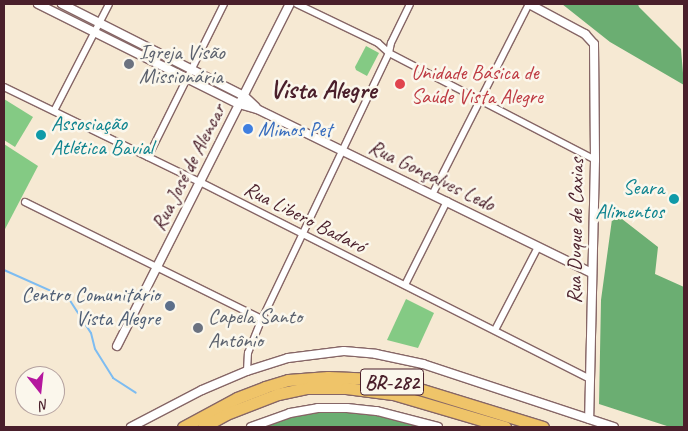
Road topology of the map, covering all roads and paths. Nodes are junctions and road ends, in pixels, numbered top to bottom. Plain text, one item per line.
1 (38, 4) edge
2 (62, 4) edge
3 (109, 4) edge
4 (224, 4) edge
5 (290, 4) edge
6 (297, 4) edge
7 (410, 4) edge
8 (529, 4) edge
9 (50, 6) edge
10 (99, 23) junction
11 (94, 33) junction
12 (146, 46) junction
13 (389, 53) junction
14 (141, 56) junction
15 (192, 69) junction
16 (187, 79) junction
17 (4, 87) edge
18 (244, 96) junction
19 (482, 100) junction
20 (239, 104) junction
21 (258, 108) junction
22 (54, 111) junction
23 (341, 150) junction
24 (148, 157) junction
25 (595, 160) junction
26 (200, 182) junction
27 (433, 194) junction
28 (447, 201) junction
29 (25, 202) dead end
30 (303, 234) junction
31 (538, 246) junction
32 (157, 267) junction
33 (592, 273) junction
34 (405, 285) junction
35 (262, 319) junction
36 (495, 330) junction
37 (117, 346) dead end
38 (247, 371) junction
39 (590, 379) junction
40 (590, 419) junction
41 (131, 427) edge
42 (183, 427) edge
43 (203, 427) edge
44 (251, 427) edge
45 (438, 427) edge
46 (505, 427) edge
47 (543, 427) edge
48 (614, 427) edge

1 - 9 street, Rua Gonçalves Ledo
2 - 10 street, Rua Gonçalves Ledo
3 - 10 street
4 - 15 street
5 - 18 street, Rua José de Alencar
6 - 13 street
7 - 13 street
8 - 19 street
8 - 25 street, Rua Duque de Caxias
9 - 11 street, Rua Gonçalves Ledo
10 - 11 street
10 - 12 street, Rua Gonçalves Ledo
11 - 14 street, Rua Gonçalves Ledo
11 - 22 street
12 - 14 street
12 - 15 street, Rua Gonçalves Ledo
13 - 19 street
13 - 23 street
14 - 16 street, Rua Gonçalves Ledo
15 - 16 street
15 - 18 street, Rua Gonçalves Ledo
16 - 20 street, Rua Gonçalves Ledo
16 - 24 street
17 - 22 street, Rua Libero Badaró
18 - 20 street, Rua José de Alencar
18 - 21 street, Rua Gonçalves Ledo
19 - 25 street
19 - 27 street
20 - 21 street, Rua Gonçalves Ledo
20 - 26 street, Rua José de Alencar
21 - 23 street, Rua Gonçalves Ledo
22 - 24 street, Rua Libero Badaró
23 - 27 street, Rua Gonçalves Ledo
23 - 30 street
24 - 26 street, Rua Libero Badaró
25 - 33 street, Rua Duque de Caxias
26 - 30 street, Rua Libero Badaró
26 - 32 street, Rua José de Alencar
27 - 28 street, Rua Gonçalves Ledo
28 - 31 street, Rua Gonçalves Ledo
28 - 34 street
29 - 32 street
30 - 34 street, Rua Libero Badaró
30 - 35 street
31 - 33 street, Rua Gonçalves Ledo
31 - 36 street
32 - 35 street
32 - 37 street, Rua José de Alencar
33 - 39 street, Rua Duque de Caxias
34 - 36 street, Rua Libero Badaró
35 - 38 street
36 - 39 street, Rua Libero Badaró
38 - 40 street
38 - 41 street
39 - 40 street, Rua Duque de Caxias
40 - 48 street
42 - 47 highway, BR-282
43 - 46 highway, BR-282
44 - 45 street

